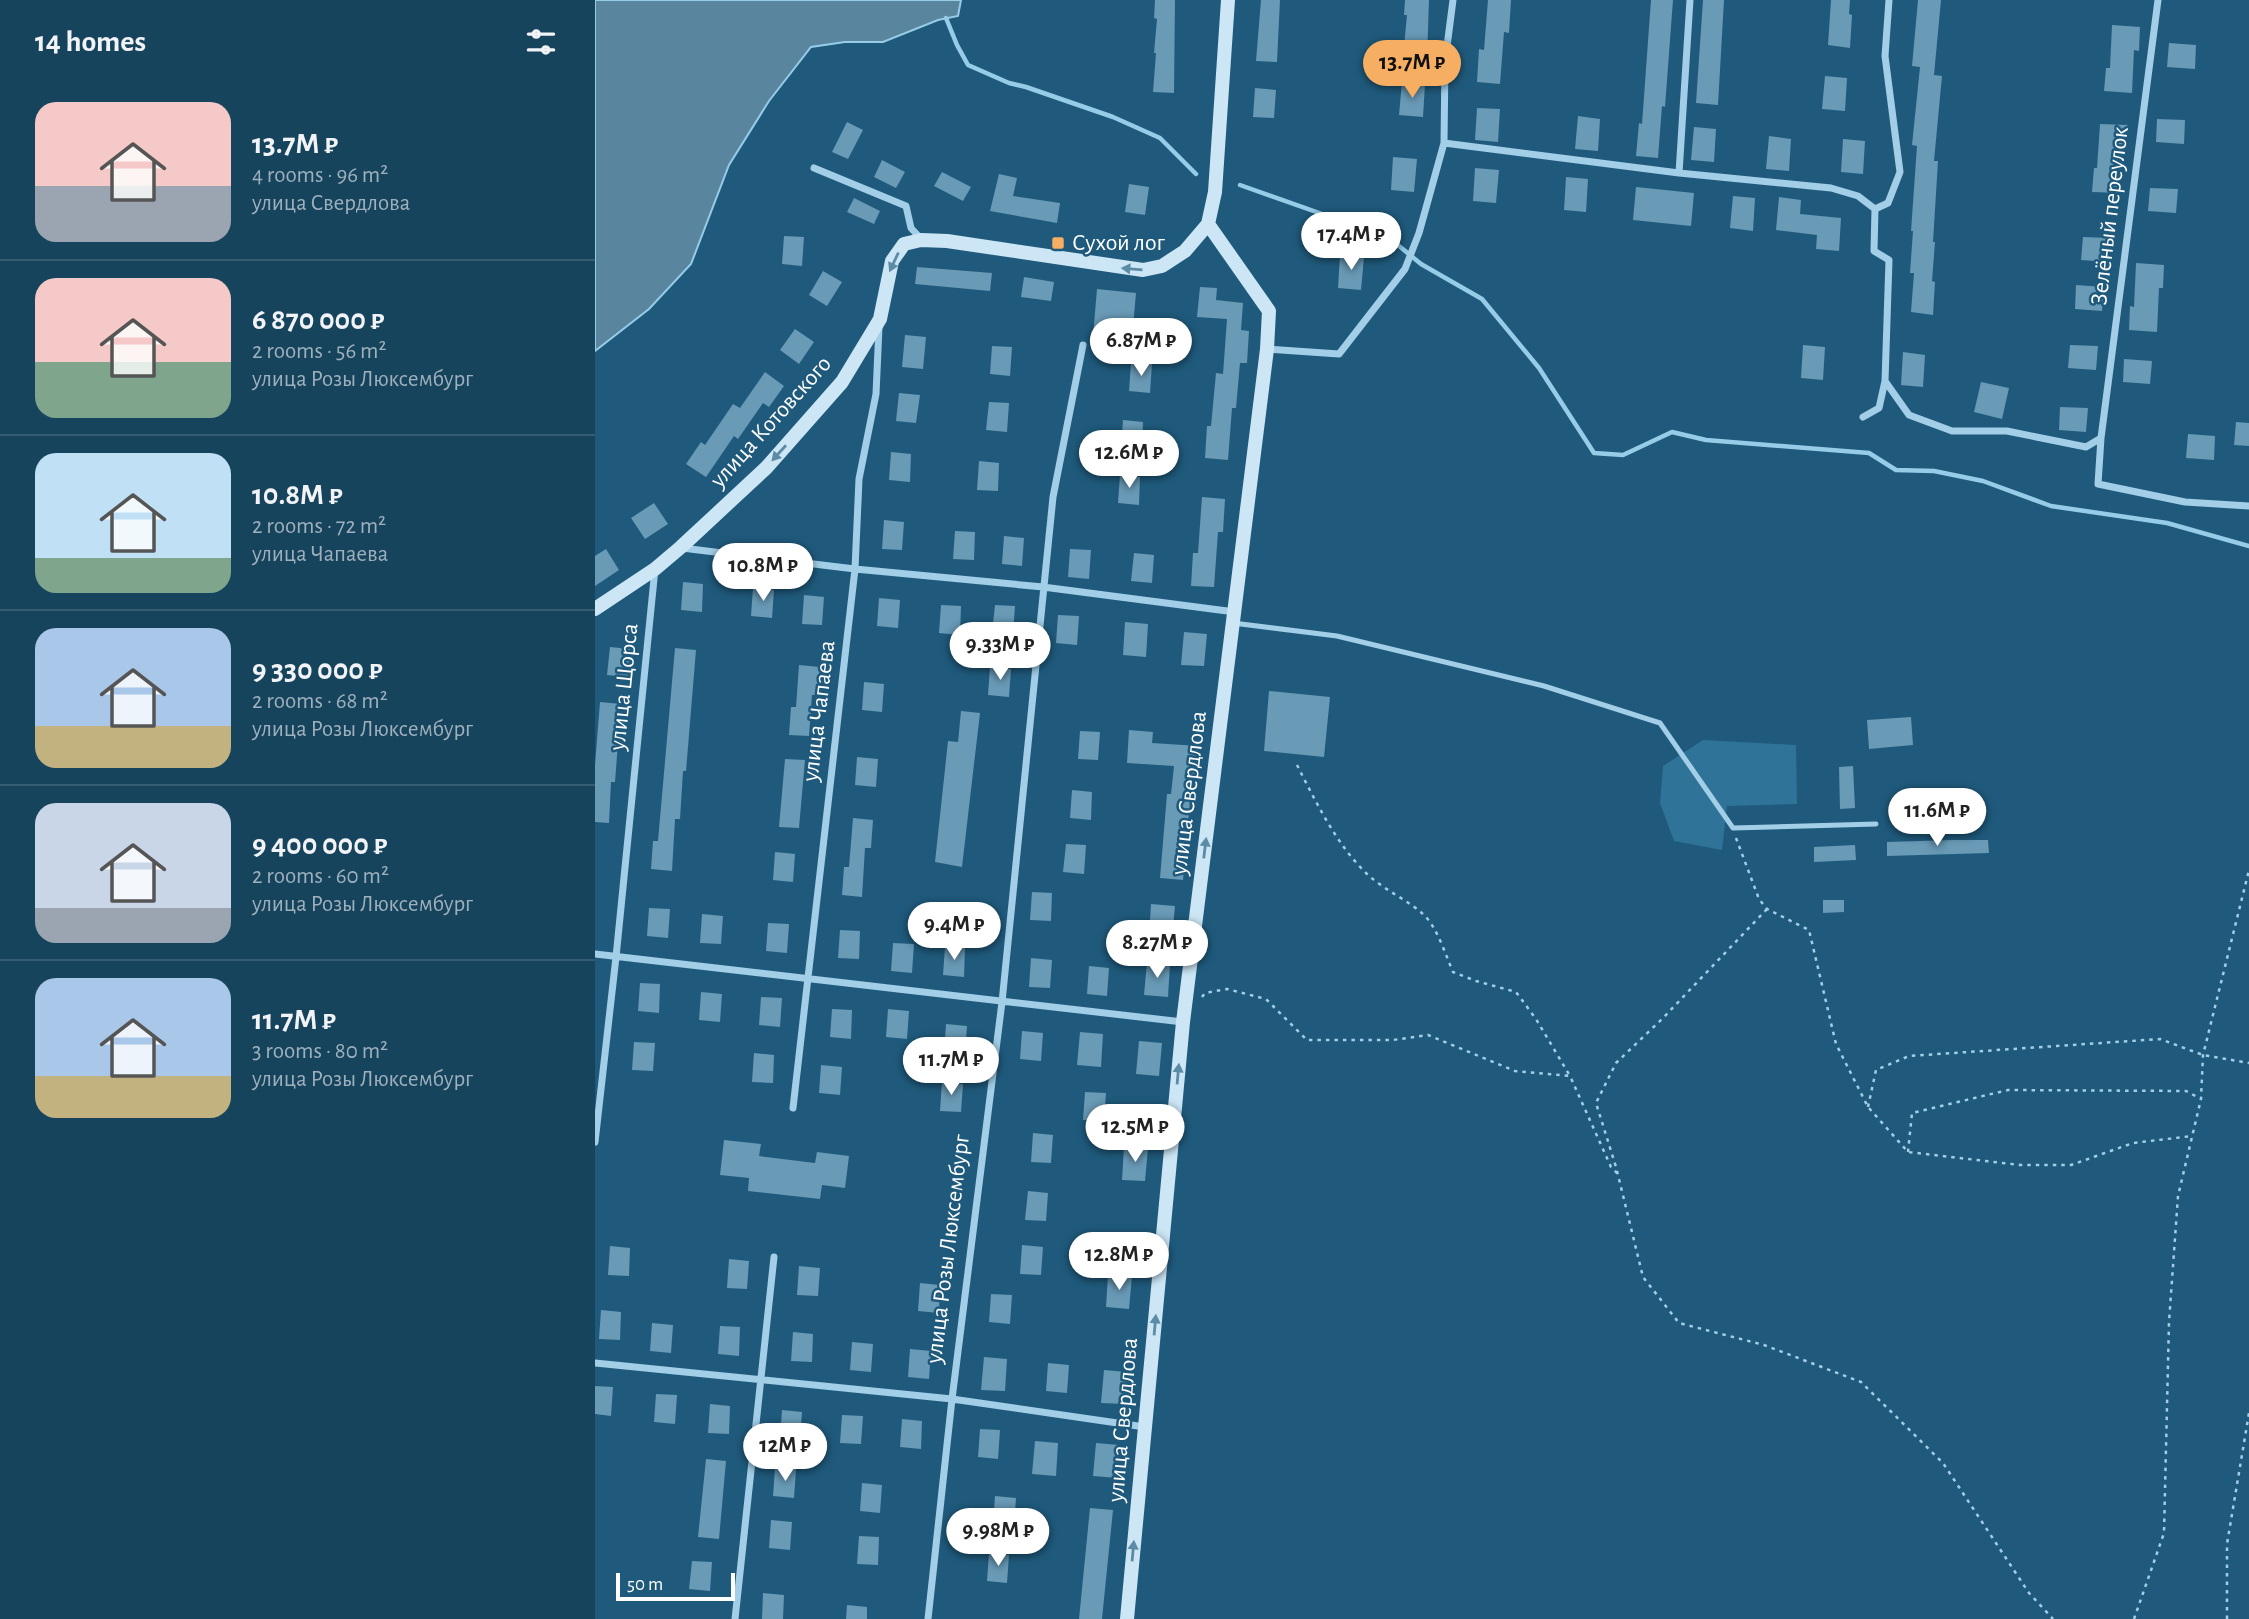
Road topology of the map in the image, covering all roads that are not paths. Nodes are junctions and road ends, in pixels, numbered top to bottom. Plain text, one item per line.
1 (1228, 0) edge
2 (1453, 0) edge
3 (1690, 0) edge
4 (1889, 0) edge
5 (2158, 0) edge
6 (1444, 143) junction
7 (814, 168) dead end
8 (1679, 173) junction
9 (1875, 209) junction
10 (1208, 224) junction
11 (921, 240) junction
12 (880, 319) junction
13 (1083, 345) dead end
14 (1267, 349) junction
15 (1885, 381) junction
16 (1863, 417) dead end
17 (2101, 438) junction
18 (2249, 506) edge
19 (681, 547) junction
20 (655, 569) junction
21 (855, 569) junction
22 (1043, 587) junction
23 (595, 610) edge
24 (1234, 617) junction
25 (1876, 824) dead end
26 (595, 954) edge
27 (616, 957) junction
28 (807, 978) junction
29 (1002, 1002) junction
30 (1183, 1022) junction
31 (793, 1108) dead end
32 (595, 1142) edge
33 (774, 1257) dead end
34 (595, 1363) edge
35 (760, 1381) junction
36 (952, 1399) junction
37 (1145, 1427) junction
38 (735, 1619) edge
39 (928, 1619) edge
40 (1127, 1619) edge

1 - 10 street
2 - 6 street
3 - 8 street
4 - 9 street
5 - 17 street, Зелёный переулок
6 - 8 street
6 - 14 street
7 - 11 street
8 - 9 street
9 - 15 street
10 -> 11 street
10 - 14 street, улица Свердлова
11 -> 12 street, улица Котовского
12 -> 19 street, улица Котовского
12 - 21 street, улица Чапаева
13 - 22 street, улица Розы Люксембург
14 - 24 street, улица Свердлова
15 - 16 street
15 - 17 street
17 - 18 street, Зелёный переулок
19 - 20 street, улица Котовского
19 - 21 street
20 - 23 street, улица Котовского
20 - 27 street, улица Щорса
21 - 22 street
21 - 28 street, улица Чапаева
22 - 24 street
22 - 29 street, улица Розы Люксембург
24 - 25 lane
30 -> 24 street, улица Свердлова
26 - 27 street
27 - 28 street
27 - 32 street, улица Щорса
28 - 29 street
28 - 31 street, улица Чапаева
29 - 30 street
29 - 36 street, улица Розы Люксембург
37 -> 30 street, улица Свердлова
33 - 35 street
34 - 35 street
35 - 36 street
35 - 38 street
36 - 37 street
36 - 39 street, улица Розы Люксембург
40 -> 37 street, улица Свердлова

